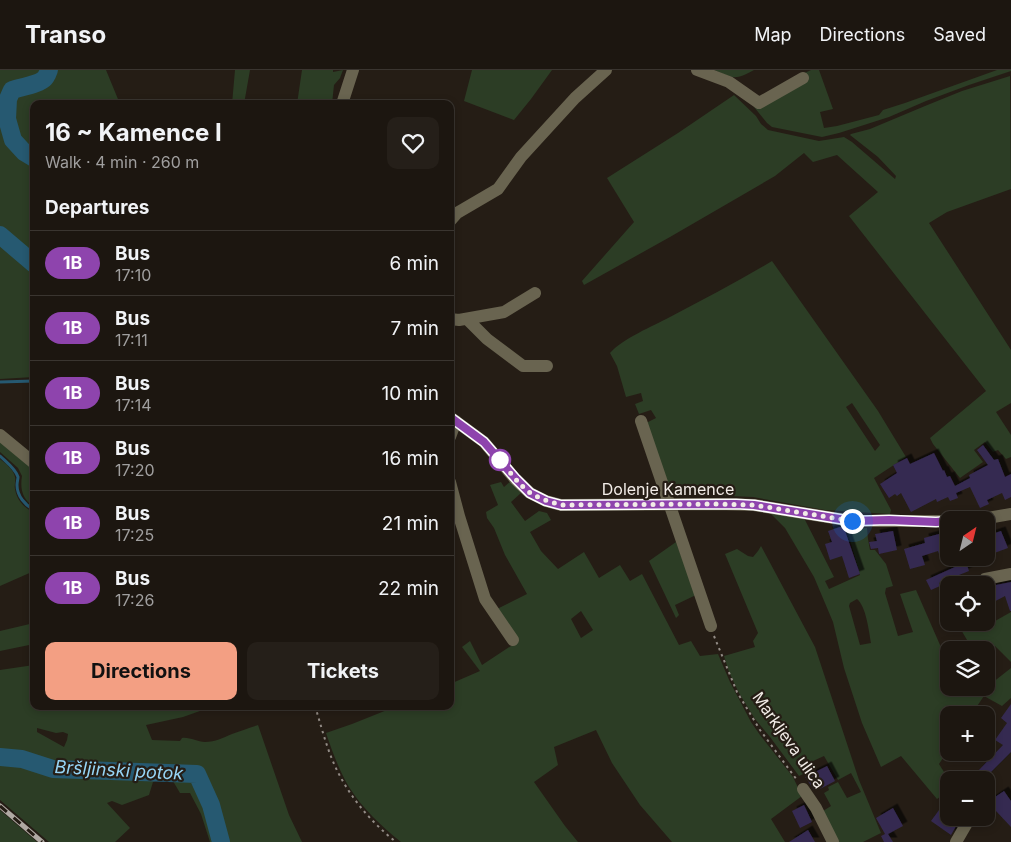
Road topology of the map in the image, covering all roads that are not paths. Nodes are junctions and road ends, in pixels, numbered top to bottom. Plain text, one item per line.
1 (353, 70) edge
2 (606, 70) edge
3 (697, 70) edge
4 (803, 78) dead end
5 (343, 100) edge
6 (454, 216) edge
7 (535, 293) dead end
8 (468, 318) junction
9 (454, 319) edge
10 (547, 366) dead end
11 (454, 420) edge
12 (641, 421) dead end
13 (0, 436) edge
14 (30, 460) edge
15 (454, 497) edge
16 (670, 505) junction
17 (1011, 514) edge
18 (995, 517) edge
19 (940, 521) edge
20 (1011, 574) edge
21 (995, 577) edge
22 (711, 626) road end
23 (513, 640) dead end
24 (803, 789) road end
25 (965, 826) edge
26 (833, 842) edge
27 (956, 842) edge

1 - 5 street
2 - 6 street
3 - 4 street
7 - 8 street
8 - 9 street
8 - 10 street
11 - 16 street, Dolenje Kamence
12 - 16 street
13 - 14 street
15 - 23 street
16 - 19 street, Dolenje Kamence
16 - 22 street
17 - 18 street
20 - 21 street
24 - 26 street, Markljeva ulica
25 - 27 street

